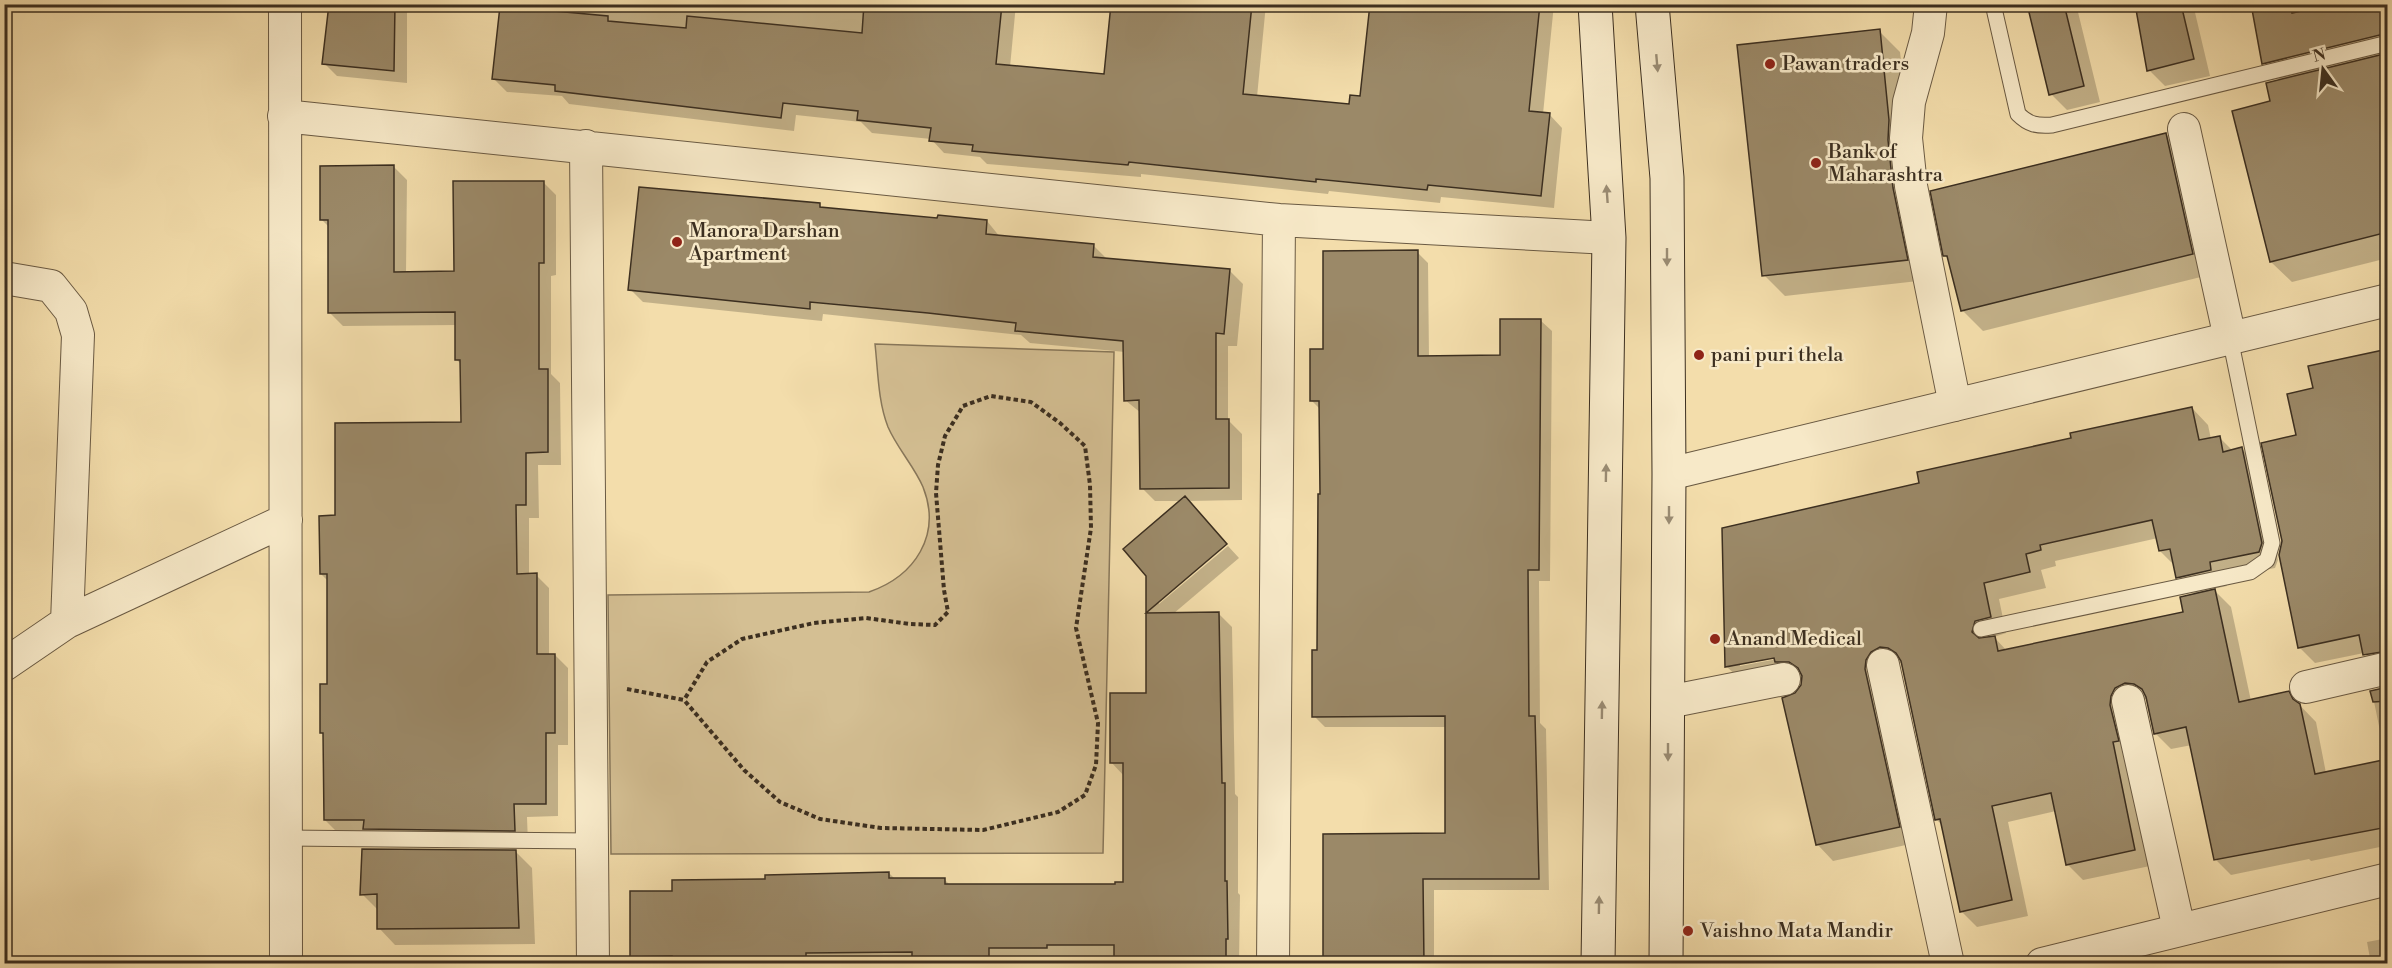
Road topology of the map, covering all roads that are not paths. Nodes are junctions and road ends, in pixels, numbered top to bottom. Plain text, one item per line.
1 (285, 4) edge
2 (1595, 4) edge
3 (1653, 4) edge
4 (1932, 4) edge
5 (1993, 4) edge
6 (2388, 43) edge
7 (285, 116) junction
8 (2184, 129) dead end
9 (586, 146) junction
10 (1279, 220) junction
11 (1610, 238) junction
12 (4, 278) edge
13 (2388, 300) edge
14 (2230, 338) junction
15 (1955, 405) junction
16 (1669, 474) junction
17 (286, 520) junction
18 (67, 622) junction
19 (1981, 629) dead end
20 (4, 665) edge
21 (1883, 665) dead end
22 (2388, 668) edge
23 (1784, 679) dead end
24 (2307, 687) dead end
25 (2128, 701) dead end
26 (1668, 702) junction
27 (286, 838) junction
28 (592, 841) junction
29 (2388, 879) edge
30 (2179, 929) junction
31 (286, 963) edge
32 (593, 963) edge
33 (1273, 963) edge
34 (1598, 963) edge
35 (1666, 963) edge
36 (1948, 963) edge
37 (2042, 963) edge

1 - 7 street
11 -> 2 main road
3 -> 16 main road
4 - 15 street
5 - 6 lane
7 - 9 street
7 - 17 street
8 - 14 street
9 - 10 street
9 - 28 street
10 - 11 street
10 - 33 street
34 -> 11 main road
12 - 18 street
13 - 14 street
14 - 15 street
14 - 19 lane
15 - 16 street
16 -> 26 main road
17 - 18 street
17 - 27 street
18 - 20 street
21 - 36 street
22 - 24 street
23 - 26 street
25 - 30 street
26 -> 35 main road
27 - 28 lane
27 - 31 street
28 - 32 street
29 - 30 street
30 - 37 street

